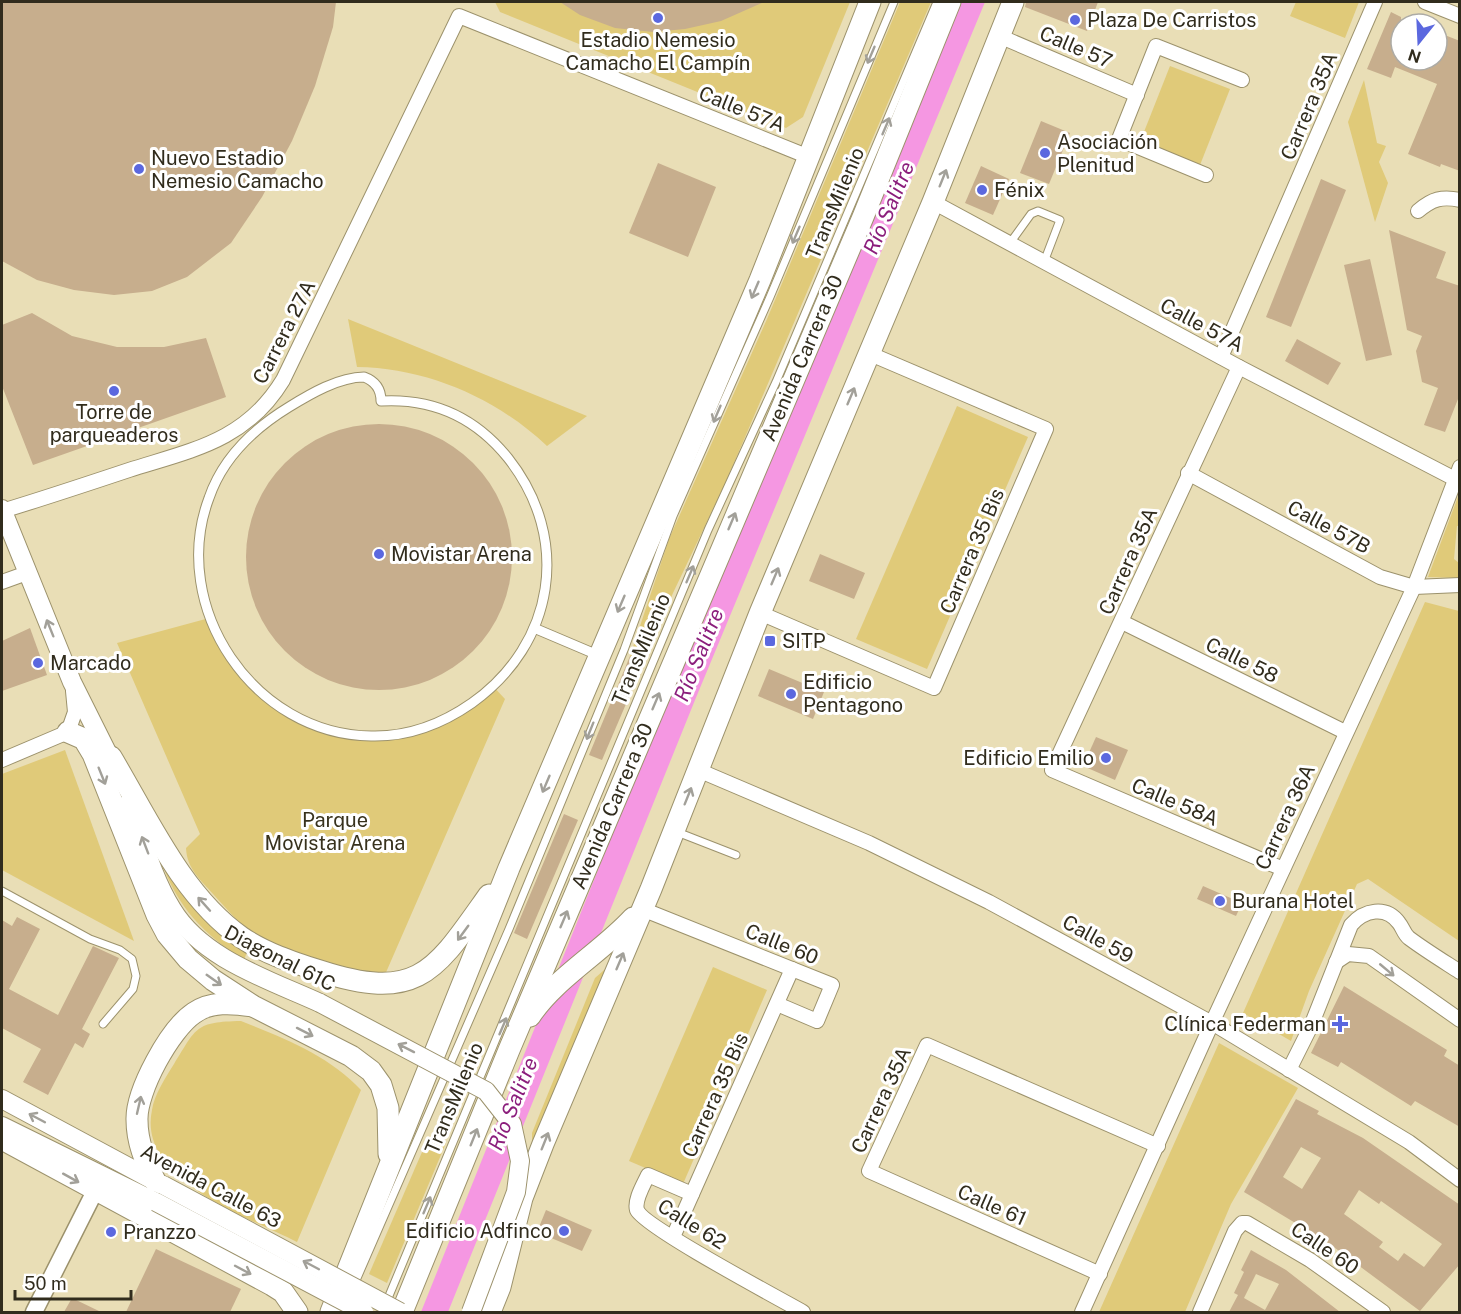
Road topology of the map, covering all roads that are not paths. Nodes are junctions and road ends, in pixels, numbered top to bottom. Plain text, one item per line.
1 (870, 2) edge
2 (894, 2) edge
3 (937, 2) edge
4 (950, 2) edge
5 (1013, 2) edge
6 (1375, 2) edge
7 (1425, 2) edge
8 (459, 16) joint
9 (1460, 16) edge
10 (999, 36) junction
11 (1242, 80) dead end
12 (1137, 95) junction
13 (809, 157) junction
14 (1206, 176) dead end
15 (1460, 200) edge
16 (933, 202) junction
17 (1418, 211) dead end
18 (1010, 243) junction
19 (1044, 261) junction
20 (868, 353) junction
21 (1221, 357) junction
22 (1239, 367) junction
23 (1188, 473) junction
24 (1457, 473) edge
25 (2, 510) edge
26 (27, 573) junction
27 (2, 582) edge
28 (1460, 585) edge
29 (1414, 586) junction
30 (760, 613) junction
31 (1122, 622) junction
32 (534, 628) junction
33 (600, 656) junction
34 (72, 682) junction
35 (68, 732) junction
36 (1345, 732) junction
37 (111, 757) junction
38 (2, 760) edge
39 (698, 770) junction
40 (1052, 770) joint
41 (674, 831) junction
42 (736, 855) dead end
43 (509, 868) junction
44 (1283, 869) junction
45 (2, 891) edge
46 (642, 909) junction
47 (1336, 962) junction
48 (792, 969) junction
49 (1460, 972) edge
50 (777, 1004) junction
51 (253, 1006) junction
52 (1460, 1020) edge
53 (1212, 1023) junction
54 (104, 1024) dead end
55 (508, 1050) junction
56 (1289, 1070) junction
57 (2, 1099) edge
58 (2, 1126) edge
59 (2, 1139) edge
60 (1158, 1146) junction
61 (869, 1171) joint
62 (388, 1173) junction
63 (1460, 1180) edge
64 (158, 1189) junction
65 (95, 1191) junction
66 (693, 1194) junction
67 (673, 1237) junction
68 (1100, 1274) junction
69 (503, 1276) junction
70 (34, 1312) edge
71 (297, 1312) edge
72 (331, 1312) edge
73 (344, 1312) edge
74 (364, 1312) edge
75 (383, 1312) edge
76 (401, 1312) edge
77 (471, 1312) edge
78 (490, 1312) edge
79 (506, 1312) edge
80 (803, 1312) edge
81 (1082, 1312) edge
82 (1200, 1312) edge
83 (1383, 1312) edge

1 - 13 highway
2 -> 73 lane, TransMilenio
75 -> 3 lane, TransMilenio
55 -> 4 highway, Avenida Carrera 30
5 - 10 highway
6 - 21 street, Carrera 35A
7 - 9 street
8 - 13 street, Calle 57A
8 - 25 street, Carrera 27A
10 - 12 street, Calle 57
16 -> 10 highway
11 - 12 street
12 - 14 street
13 -> 33 highway
15 - 17 street
16 - 18 street, Calle 57A
16 - 20 highway
18 - 19 street, Calle 57A
18 - 19 lane
19 - 21 street, Calle 57A
30 -> 20 highway
20 - 30 street, Carrera 35 Bis
21 - 22 street, Calle 57A
22 - 23 street, Carrera 35A
22 - 24 street, Calle 57A
23 - 29 street, Calle 57B
23 - 31 street, Carrera 35A
24 - 29 street, Carrera 36A
25 - 26 main road, Diagonal 61C
26 - 27 street
34 -> 26 main road, Diagonal 61C
28 - 29 street, Calle 57B
29 - 36 street, Carrera 36A
30 - 39 highway
31 - 36 street, Calle 58
31 - 40 street, Carrera 35A
32 - 32 street
32 - 33 street
33 -> 43 highway
34 - 35 street
34 - 37 main road, Diagonal 61C
35 - 38 street
35 -> 51 highway
36 - 44 street, Carrera 36A
43 -> 37 highway
77 -> 37 main road, Diagonal 61C, bridge
41 -> 39 highway
39 - 53 street, Calle 59
40 - 44 street, Calle 58A
41 - 42 lane
41 - 46 highway
43 - 62 highway
44 - 53 street, Carrera 36A
45 - 54 lane
46 - 48 street, Calle 60
46 - 55 highway
69 -> 46 highway
47 - 49 street
47 -> 52 street
47 - 56 street
48 - 50 street, Carrera 35 Bis
48 - 50 street, Calle 60
50 - 66 street, Carrera 35 Bis
51 -> 62 highway
64 -> 51 highway
53 - 56 street, Calle 59
53 - 60 street, Carrera 36A
76 -> 55 highway, Avenida Carrera 30
56 - 63 street, Calle 59
64 -> 57 main road, Avenida Calle 63
58 - 64 main road, Avenida Calle 63
59 -> 65 highway
60 - 61 street, Carrera 35A
60 - 68 street, Carrera 36A
61 - 68 street, Calle 61
62 - 72 highway
64 - 74 main road, Avenida Calle 63, bridge
76 -> 64 main road, Avenida Calle 63, bridge
65 - 70 street
65 -> 71 highway
66 - 67 street, Carrera 35 Bis
66 - 67 street, Calle 62
67 - 80 street, Calle 62
68 - 81 street, Carrera 36A
69 - 78 highway
69 - 79 highway
82 - 83 street, Calle 60

